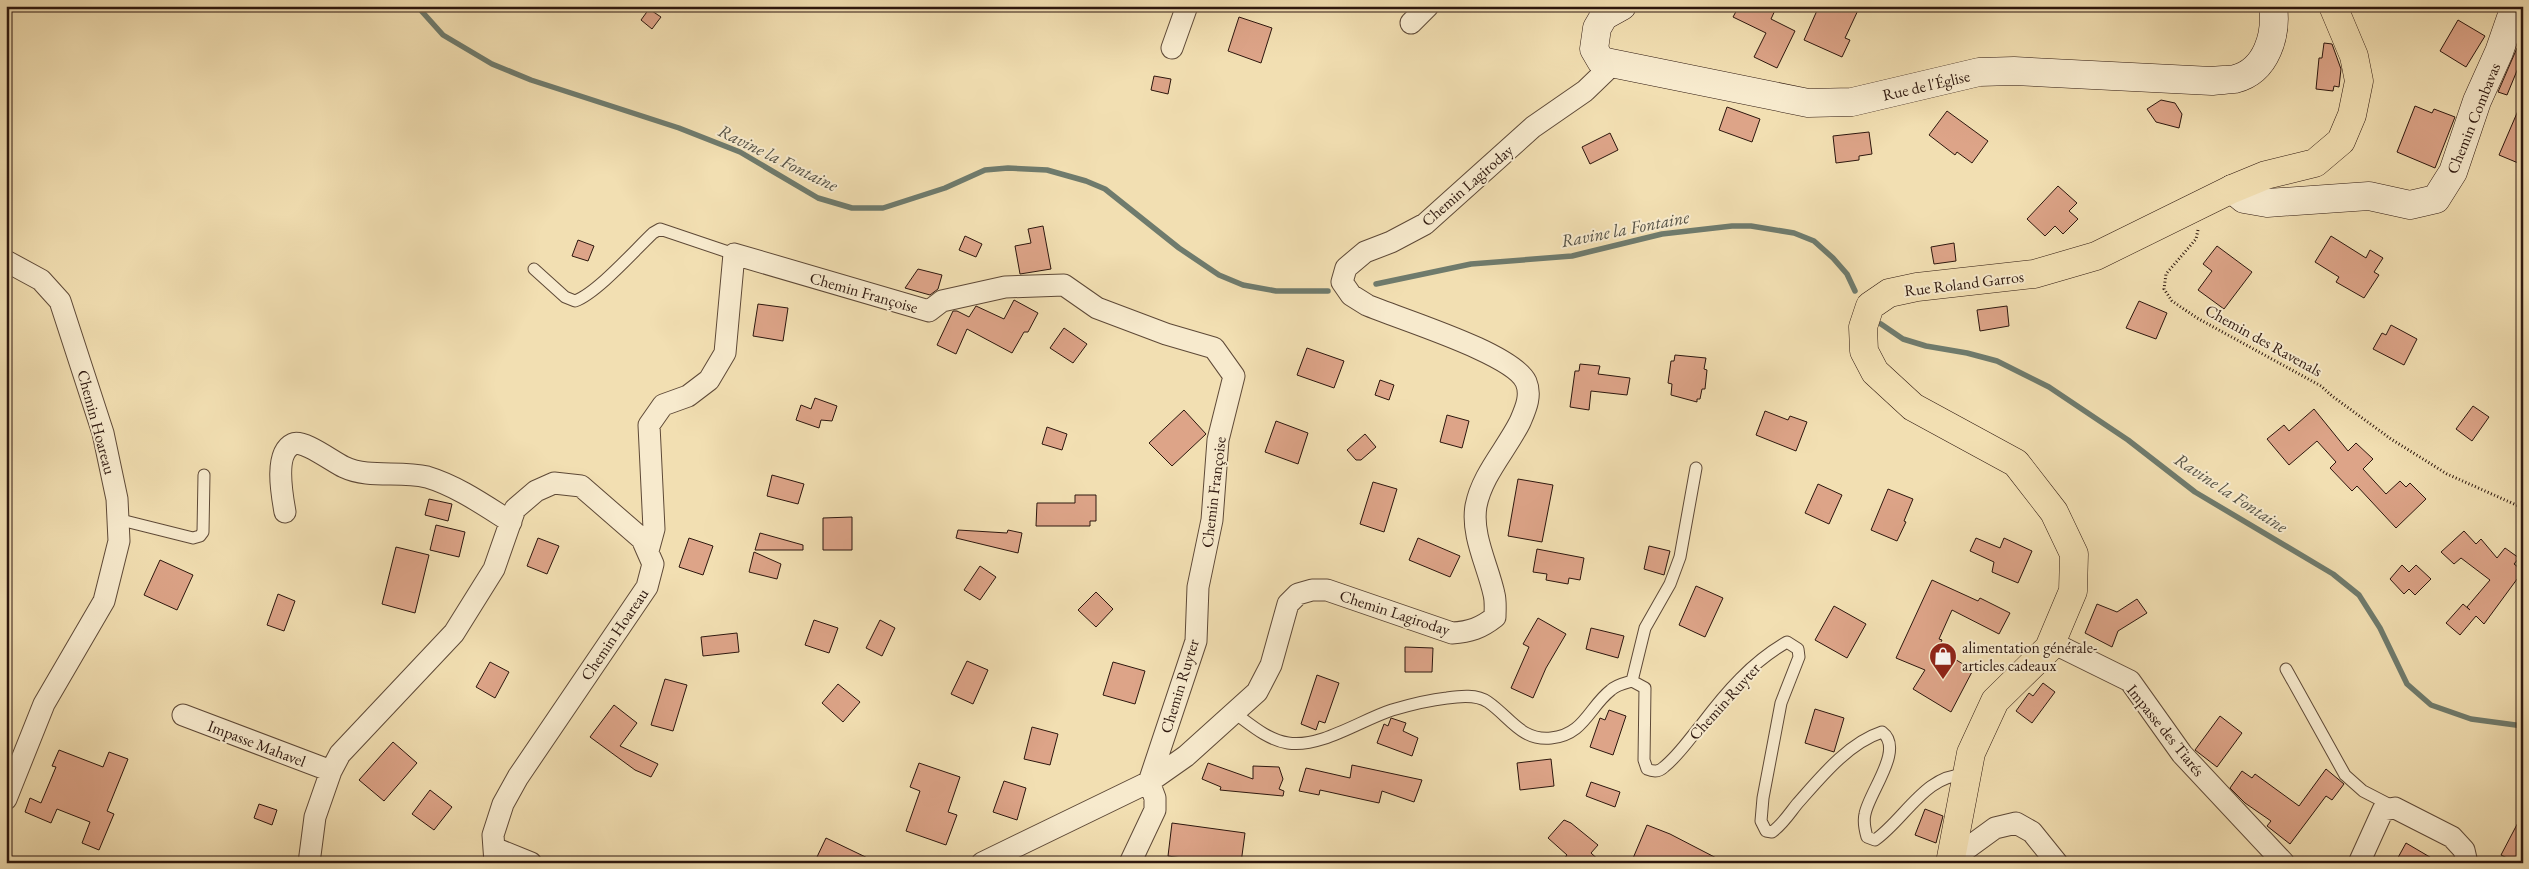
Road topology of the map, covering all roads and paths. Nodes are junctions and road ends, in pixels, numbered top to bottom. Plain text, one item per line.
1 (1187, 6) edge
2 (1428, 6) edge
3 (1622, 6) edge
4 (2273, 6) edge
5 (2332, 6) edge
6 (2515, 6) edge
7 (1411, 23) dead end
8 (1172, 48) dead end
9 (1613, 64) junction
10 (2223, 194) junction
11 (734, 254) junction
12 (6, 261) edge
13 (534, 269) dead end
14 (1696, 468) dead end
15 (204, 475) dead end
16 (2523, 508) edge
17 (285, 512) dead end
18 (117, 519) junction
19 (511, 522) junction
20 (648, 552) junction
21 (1198, 588) joint
22 (2052, 642) junction
23 (2286, 669) dead end
24 (1632, 681) junction
25 (1236, 714) junction
26 (183, 715) dead end
27 (331, 771) junction
28 (1966, 775) junction
29 (1149, 782) junction
30 (6, 799) edge
31 (2395, 808) junction
32 (494, 855) edge
33 (1951, 862) edge
34 (309, 863) edge
35 (531, 863) edge
36 (982, 863) edge
37 (1130, 863) edge
38 (2057, 863) edge
39 (2284, 863) edge
40 (2359, 863) edge
41 (2467, 863) edge

1 - 8 street
2 - 7 street
3 - 9 street, Rue de l'Église
4 - 9 street, Rue de l'Église
5 - 10 main road, Rue Roland Garros
6 - 10 street, Chemin Combavas
9 - 25 street, Chemin Lagiroday
10 - 16 path, Chemin des Ravenals
10 - 22 main road, Rue Roland Garros
11 - 13 lane
11 - 20 street
11 - 21 street, Chemin Françoise
12 - 18 street, Chemin Hoareau
14 - 24 lane
15 - 18 lane
17 - 19 street
18 - 30 street, Chemin Hoareau
19 - 20 street
19 - 27 street
20 - 32 street, Chemin Hoareau
21 - 29 street, Chemin Ruyter
22 - 28 main road, Rue Roland Garros
22 - 39 street, Impasse des Tiarés
23 - 31 lane
24 - 25 lane
24 - 28 lane, Chemin Ruyter
25 - 29 street, Chemin Lagiroday
26 - 27 street, Impasse Mahavel
27 - 34 street
28 - 33 main road, Rue Roland Garros
29 - 36 street, Chemin Lagiroday
29 - 37 street
31 - 40 street
31 - 41 street
32 - 35 street
33 - 38 street

